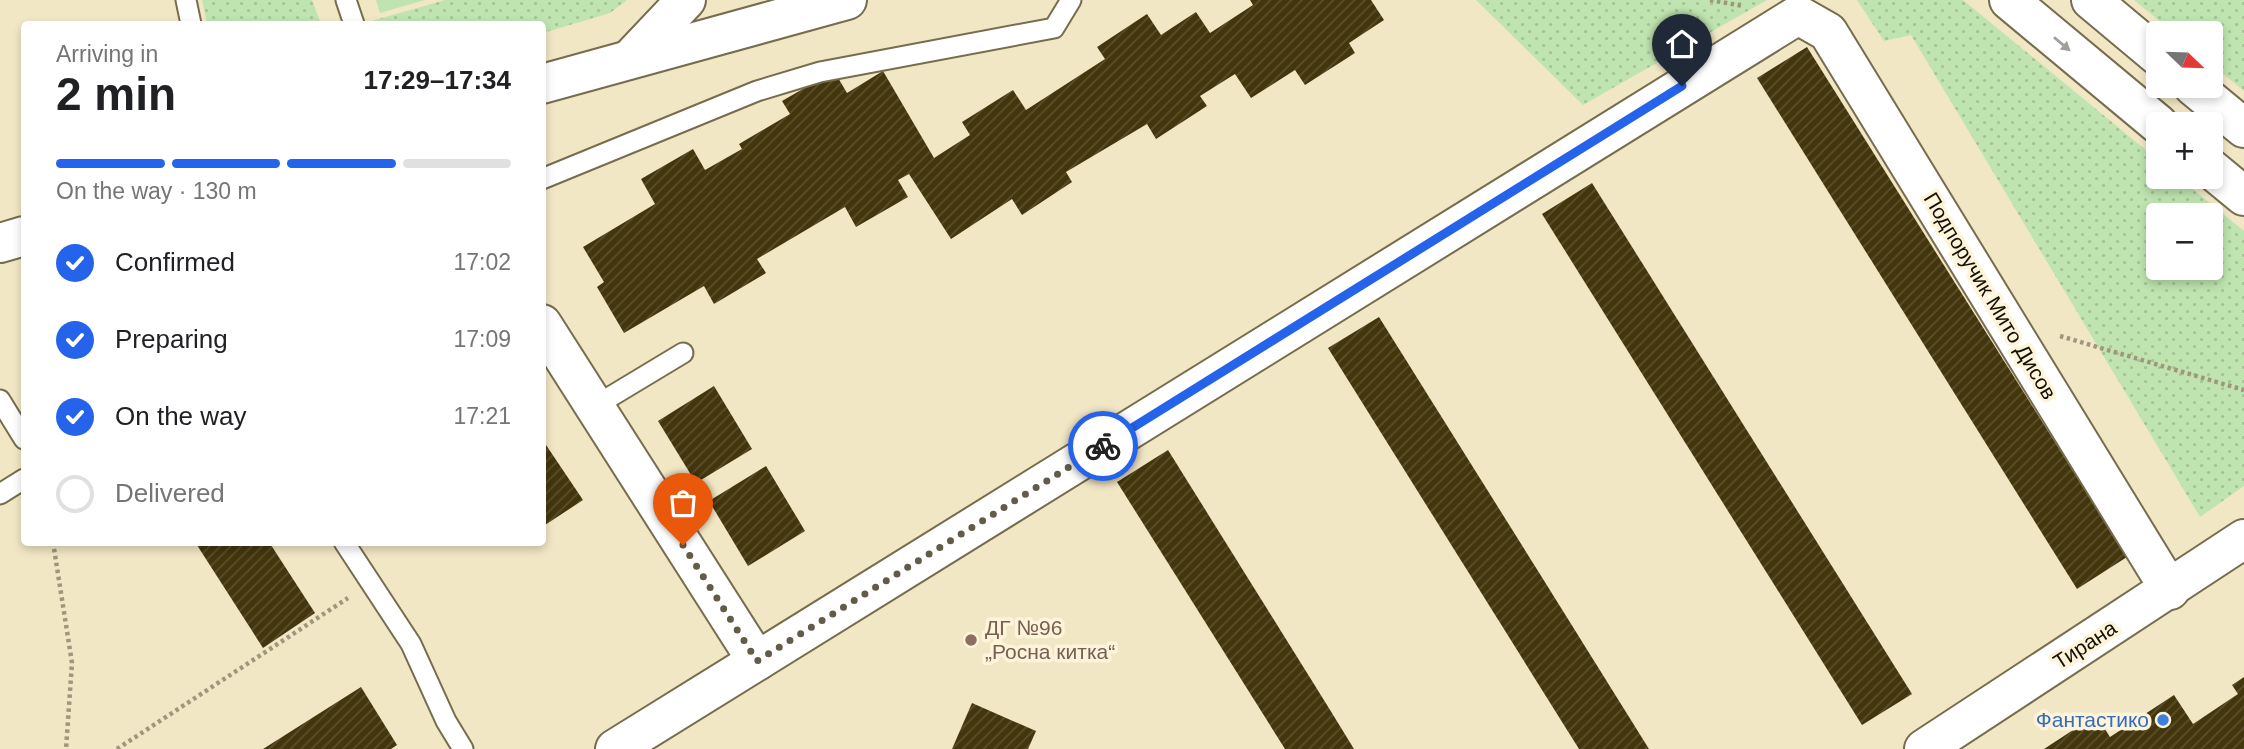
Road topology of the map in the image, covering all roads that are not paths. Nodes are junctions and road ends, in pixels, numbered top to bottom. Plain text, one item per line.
1 (186, 0) edge
2 (346, 0) edge
3 (685, 0) edge
4 (847, 0) edge
5 (1071, 0) edge
6 (2009, 0) edge
7 (2091, 0) edge
8 (190, 21) edge
9 (353, 21) edge
10 (2146, 46) edge
11 (632, 57) junction
12 (546, 83) edge
13 (2208, 98) edge
14 (2146, 114) edge
15 (2244, 128) edge
16 (546, 177) edge
17 (2223, 179) edge
18 (2244, 196) edge
19 (21, 237) edge
20 (0, 243) edge
21 (546, 330) edge
22 (683, 353) dead end
23 (0, 400) edge
24 (595, 406) junction
25 (21, 434) edge
26 (21, 481) edge
27 (0, 494) edge
28 (2244, 539) edge
29 (347, 546) edge
30 (2169, 590) junction
31 (757, 661) junction
32 (1927, 748) edge
33 (463, 749) edge
34 (615, 749) edge

1 - 8 lane
2 - 9 lane
3 - 11 street
4 - 11 street
5 - 16 lane
6 -> 14 street
7 - 10 street
11 - 12 street
13 - 15 street
17 - 18 street
19 - 20 street
21 - 24 street
22 - 24 lane
23 - 25 lane
24 - 31 street
26 - 27 lane
28 - 30 street, Тирана
29 - 33 lane
30 - 31 street, Подпоручик Мито Дисов
30 - 32 street, Тирана
31 - 34 street

